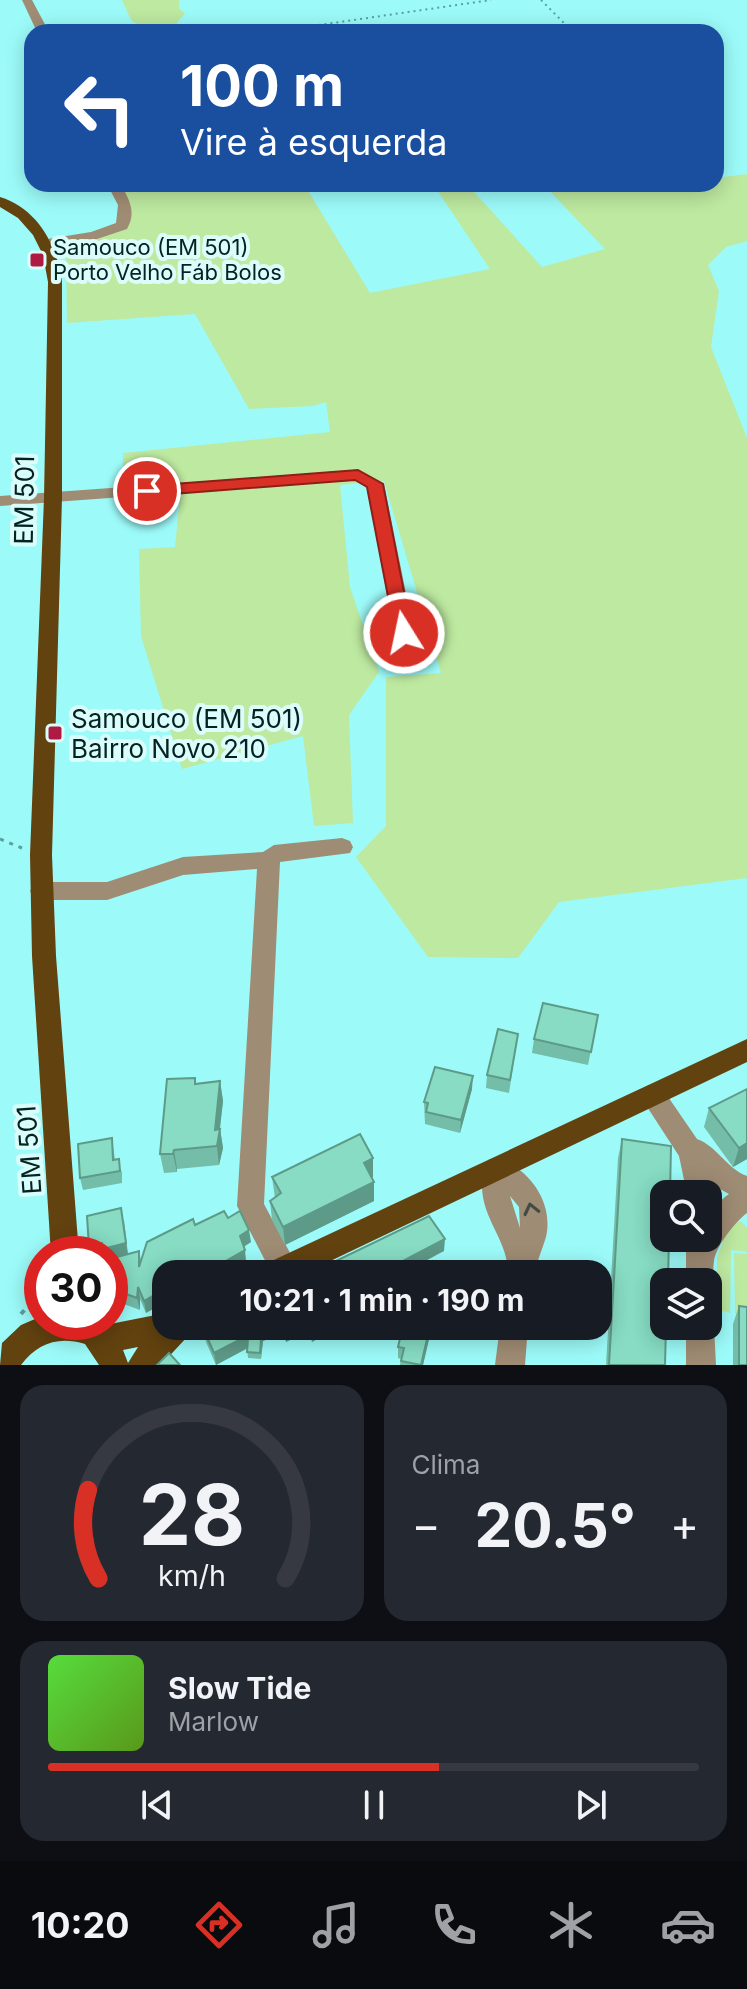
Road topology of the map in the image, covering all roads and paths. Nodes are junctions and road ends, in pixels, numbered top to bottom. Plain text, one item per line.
1 (27, 0) edge
2 (491, 0) edge
3 (541, 0) edge
4 (39, 24) edge
5 (326, 24) edge
6 (565, 24) edge
7 (118, 192) edge
8 (0, 201) edge
9 (46, 243) junction
10 (53, 498) junction
11 (0, 501) edge
12 (404, 633) dead end
13 (342, 847) dead end
14 (269, 860) junction
15 (41, 891) junction
16 (747, 1050) edge
17 (653, 1096) junction
18 (689, 1144) junction
19 (497, 1169) junction
20 (700, 1180) edge
21 (747, 1188) edge
22 (747, 1197) edge
23 (64, 1236) edge
24 (700, 1259) edge
25 (273, 1260) edge
26 (302, 1260) edge
27 (518, 1260) edge
28 (152, 1330) edge
29 (128, 1335) edge
30 (24, 1339) edge
31 (163, 1340) edge
32 (513, 1340) edge
33 (700, 1340) edge
34 (5, 1361) edge
35 (141, 1365) edge
36 (510, 1365) edge
37 (701, 1365) edge

1 - 4 street
2 - 5 path
3 - 6 path
7 - 9 street
8 - 9 main road
9 - 10 main road, EM 501 / EM 501
10 - 11 street
10 - 12 street
10 - 15 main road, EM 501 / EM 501
13 - 14 street
14 - 15 street
14 - 25 street
15 - 23 main road, EM 501 / EM 501
16 - 17 main road
17 - 18 street
17 - 19 main road
18 - 20 street
18 - 21 street
19 - 26 main road
19 - 27 street
22 - 24 street
28 - 29 main road
30 - 34 main road
31 - 35 main road
32 - 36 street
33 - 37 street

